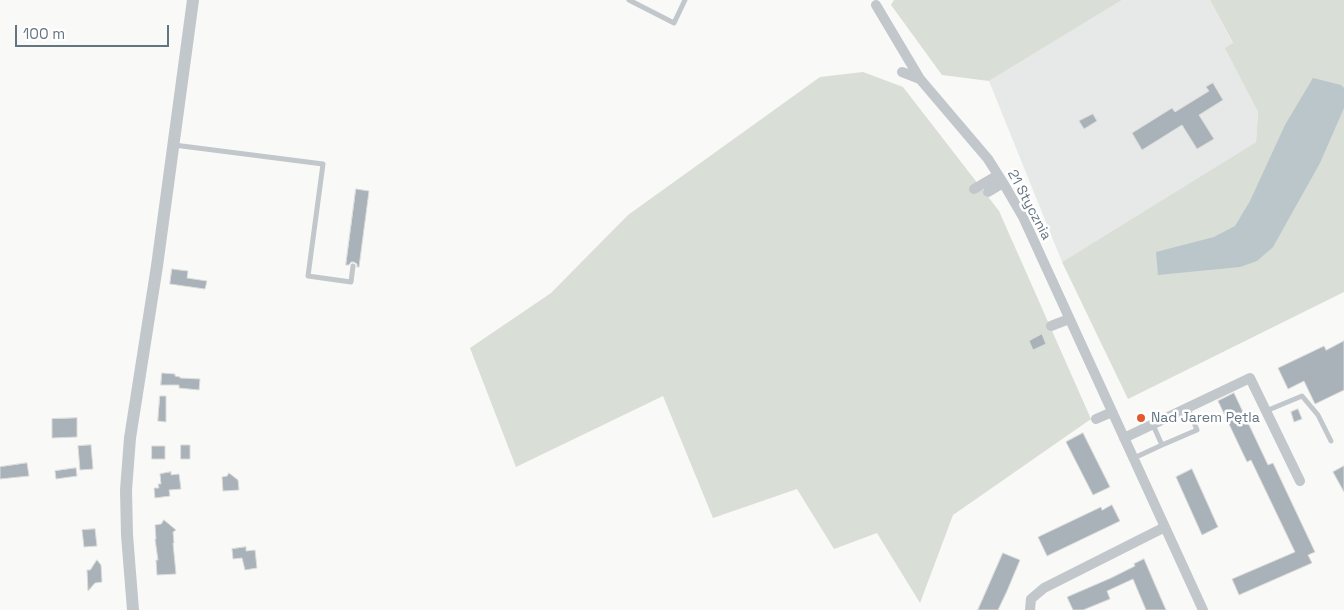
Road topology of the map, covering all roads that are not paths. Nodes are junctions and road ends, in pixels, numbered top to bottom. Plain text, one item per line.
1 (193, 0) edge
2 (628, 0) edge
3 (685, 0) edge
4 (876, 5) dead end
5 (902, 72) dead end
6 (920, 79) junction
7 (174, 145) junction
8 (1001, 179) junction
9 (974, 189) dead end
10 (988, 192) dead end
11 (353, 266) dead end
12 (1069, 319) junction
13 (1051, 326) dead end
14 (1188, 408) junction
15 (1112, 412) junction
16 (1266, 412) junction
17 (1096, 419) dead end
18 (1153, 424) junction
19 (1124, 438) junction
20 (1330, 441) dead end
21 (1162, 445) junction
22 (1133, 459) junction
23 (1300, 481) dead end
24 (1164, 527) junction
25 (133, 610) edge
26 (1030, 610) edge
27 (1202, 610) edge

1 - 7 street
2 - 3 lane
4 - 6 street, 21 Stycznia
5 - 6 street
6 - 8 street, 21 Stycznia
7 - 11 lane
7 - 25 street
8 - 9 street
8 - 10 street
8 - 12 street, 21 Stycznia
12 - 13 street
12 - 15 street, 21 Stycznia
14 - 16 street
14 - 18 street
14 - 21 lane
15 - 17 street
15 - 19 street, 21 Stycznia
16 - 20 lane
16 - 23 street
18 - 19 street
18 - 21 lane
19 - 22 street, 21 Stycznia
21 - 22 lane
22 - 24 street, 21 Stycznia
24 - 26 street
24 - 27 street, 21 Stycznia

